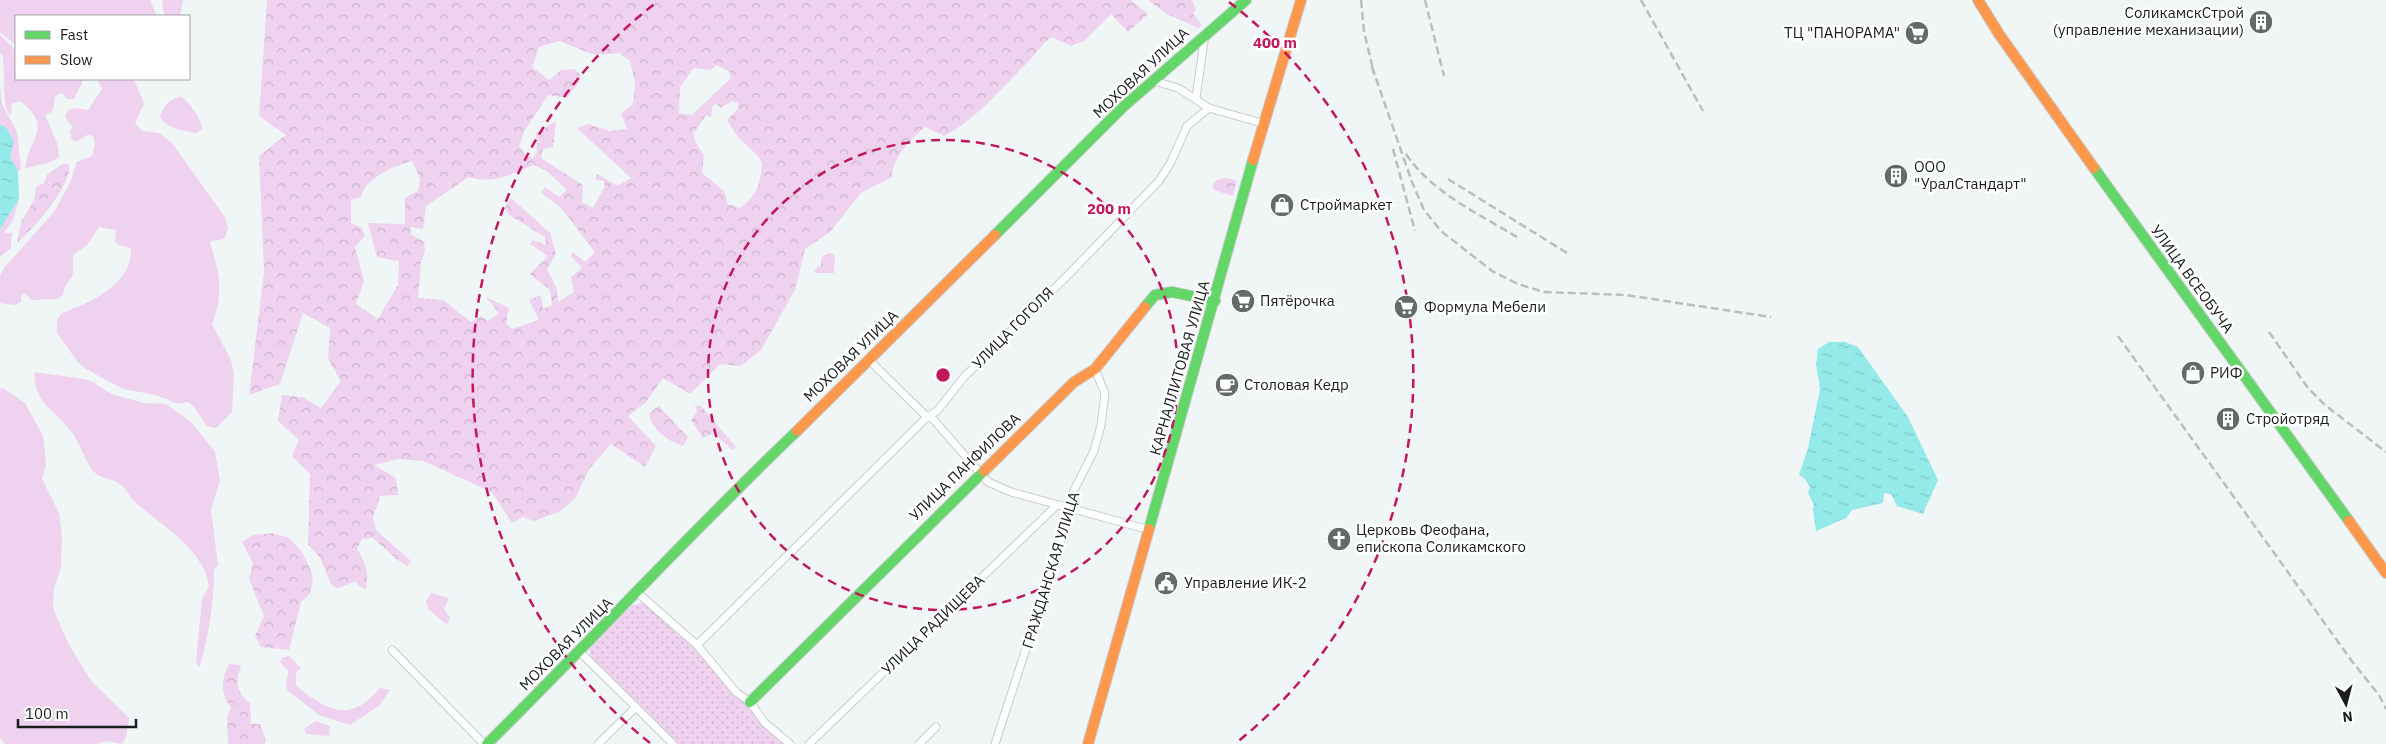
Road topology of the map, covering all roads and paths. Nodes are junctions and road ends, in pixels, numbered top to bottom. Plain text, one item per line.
1 (1246, 0) edge
2 (1301, 0) edge
3 (1978, 0) edge
4 (1205, 34) junction
5 (1154, 81) junction
6 (1196, 98) junction
7 (1209, 108) junction
8 (1264, 124) junction
9 (1215, 301) junction
10 (870, 361) junction
11 (1095, 369) junction
12 (927, 417) junction
13 (981, 474) junction
14 (1056, 505) junction
15 (1070, 509) junction
16 (1150, 530) junction
17 (2386, 573) edge
18 (638, 593) junction
19 (697, 645) junction
20 (392, 650) dead end
21 (580, 652) junction
22 (750, 702) junction
23 (636, 707) junction
24 (936, 727) dead end
25 (486, 744) edge
26 (598, 744) edge
27 (673, 744) edge
28 (790, 744) edge
29 (809, 744) edge
30 (919, 744) edge
31 (995, 744) edge
32 (1088, 744) edge

1 - 4 street, МОХОВАЯ УЛИЦА
2 - 8 street, КАРНАЛЛИТОВАЯ УЛИЦА
3 - 17 street, УЛИЦА ВСЕОБУЧА
4 - 5 street, МОХОВАЯ УЛИЦА
4 - 6 street
5 - 6 street
5 - 10 street, МОХОВАЯ УЛИЦА
6 - 7 street
7 - 8 street
7 - 12 street, УЛИЦА ГОГОЛЯ
8 - 9 street, КАРНАЛЛИТОВАЯ УЛИЦА
9 - 11 street, УЛИЦА ПАНФИЛОВА
9 - 16 street, КАРНАЛЛИТОВАЯ УЛИЦА
10 - 12 street
10 - 18 street, МОХОВАЯ УЛИЦА
11 - 13 street, УЛИЦА ПАНФИЛОВА
11 - 15 street, ГРАЖДАНСКАЯ УЛИЦА
12 - 13 street
12 - 19 street, УЛИЦА ГОГОЛЯ
13 - 14 street
13 - 22 street, УЛИЦА ПАНФИЛОВА
14 - 15 street
14 - 29 street, УЛИЦА РАДИЩЕВА
15 - 16 street
15 - 31 street, ГРАЖДАНСКАЯ УЛИЦА
16 - 32 street, КАРНАЛЛИТОВАЯ УЛИЦА
18 - 19 street
18 - 21 street, МОХОВАЯ УЛИЦА
19 - 22 street
20 - 25 street
21 - 23 street
21 - 25 street, МОХОВАЯ УЛИЦА
22 - 28 street
23 - 26 street
23 - 27 street
24 - 30 street

